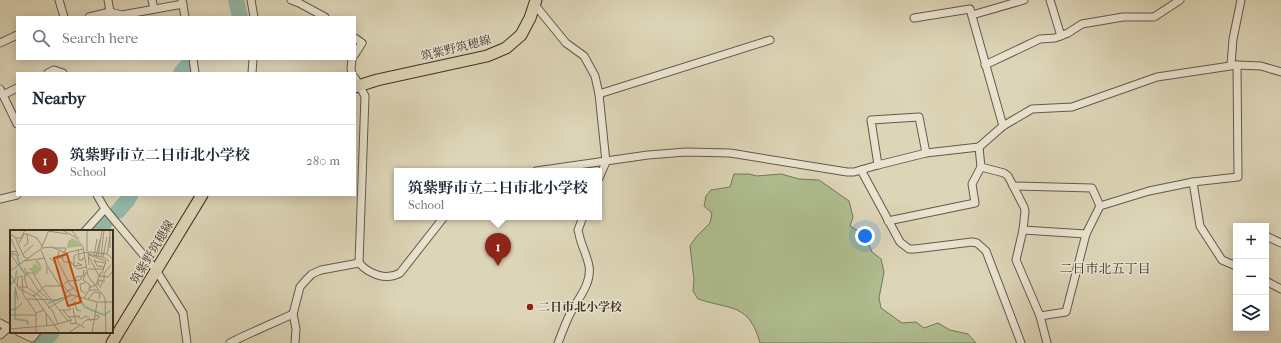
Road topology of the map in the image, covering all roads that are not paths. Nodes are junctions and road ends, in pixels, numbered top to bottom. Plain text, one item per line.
1 (60, 0) edge
2 (108, 0) edge
3 (152, 0) edge
4 (251, 0) edge
5 (291, 0) edge
6 (1024, 0) edge
7 (1050, 0) edge
8 (1180, 0) edge
9 (1239, 0) edge
10 (183, 2) edge
11 (536, 3) edge
12 (154, 9) junction
13 (110, 12) junction
14 (972, 15) junction
15 (64, 16) edge
16 (93, 16) edge
17 (185, 16) edge
18 (254, 16) edge
19 (323, 16) edge
20 (914, 18) dead end
21 (16, 36) edge
22 (1061, 36) junction
23 (356, 39) edge
24 (770, 40) dead end
25 (0, 44) edge
26 (356, 52) edge
27 (193, 60) edge
28 (252, 60) edge
29 (352, 60) edge
30 (985, 65) junction
31 (1234, 65) junction
32 (50, 72) edge
33 (60, 72) edge
34 (195, 72) edge
35 (252, 72) edge
36 (352, 72) edge
37 (1281, 72) edge
38 (356, 83) edge
39 (16, 88) edge
40 (2, 92) edge
41 (599, 94) junction
42 (16, 122) edge
43 (1003, 126) junction
44 (979, 147) junction
45 (926, 153) junction
46 (606, 162) junction
47 (878, 165) junction
48 (982, 167) junction
49 (559, 168) edge
50 (862, 170) junction
51 (602, 171) edge
52 (1193, 182) junction
53 (1013, 186) junction
54 (16, 195) edge
55 (98, 196) edge
56 (201, 196) edge
57 (0, 199) edge
58 (1100, 206) junction
59 (104, 209) junction
60 (442, 220) edge
61 (581, 220) edge
62 (888, 220) junction
63 (86, 230) edge
64 (1023, 230) junction
65 (1086, 234) junction
66 (1269, 237) edge
67 (1281, 243) edge
68 (359, 263) junction
69 (1233, 265) edge
70 (156, 270) junction
71 (1269, 283) edge
72 (1281, 289) edge
73 (293, 314) junction
74 (1040, 316) junction
75 (0, 323) edge
76 (10, 328) edge
77 (21, 333) edge
78 (36, 333) edge
79 (0, 335) edge
80 (112, 343) edge
81 (187, 343) edge
82 (230, 343) edge
83 (295, 343) edge
84 (558, 343) edge
85 (1021, 343) edge
86 (1047, 343) edge

1 - 15 street
2 - 13 street
3 - 12 street
4 - 18 street
5 - 19 street
6 - 14 street
7 - 22 street
8 - 22 street
9 - 31 street
10 - 12 street
10 - 17 street
11 - 38 main road, 筑紫野筑穂線
11 - 41 street
12 - 13 street
13 - 16 street
14 - 20 street
14 - 30 street
21 - 25 street
22 - 30 street
23 - 26 street
24 - 41 street
27 - 34 street
28 - 35 street
29 - 36 street
30 - 43 street
31 - 37 street
31 - 43 street
31 - 52 street
32 - 33 street
38 - 68 street
39 - 40 street
40 - 42 street
41 - 46 street
43 - 44 street
44 - 45 street
44 - 48 street
45 - 47 street
45 - 47 street
46 - 49 street
46 - 50 street
46 - 51 street
47 - 50 street
48 - 53 street
48 - 62 street
50 - 62 street
52 - 58 street
52 - 69 street
53 - 58 street
53 - 64 street
54 - 57 street
55 - 59 street
56 - 70 main road, 筑紫野筑穂線
58 - 65 street
59 - 63 street
59 - 70 street
60 - 68 street
61 - 84 street
62 - 85 street
64 - 65 street
64 - 74 street
65 - 74 street
66 - 67 street
68 - 73 street
70 - 80 main road, 筑紫野筑穂線
70 - 81 street
71 - 72 street
73 - 82 street
73 - 83 street
74 - 86 street
75 - 76 street
76 - 79 street
77 - 78 street

